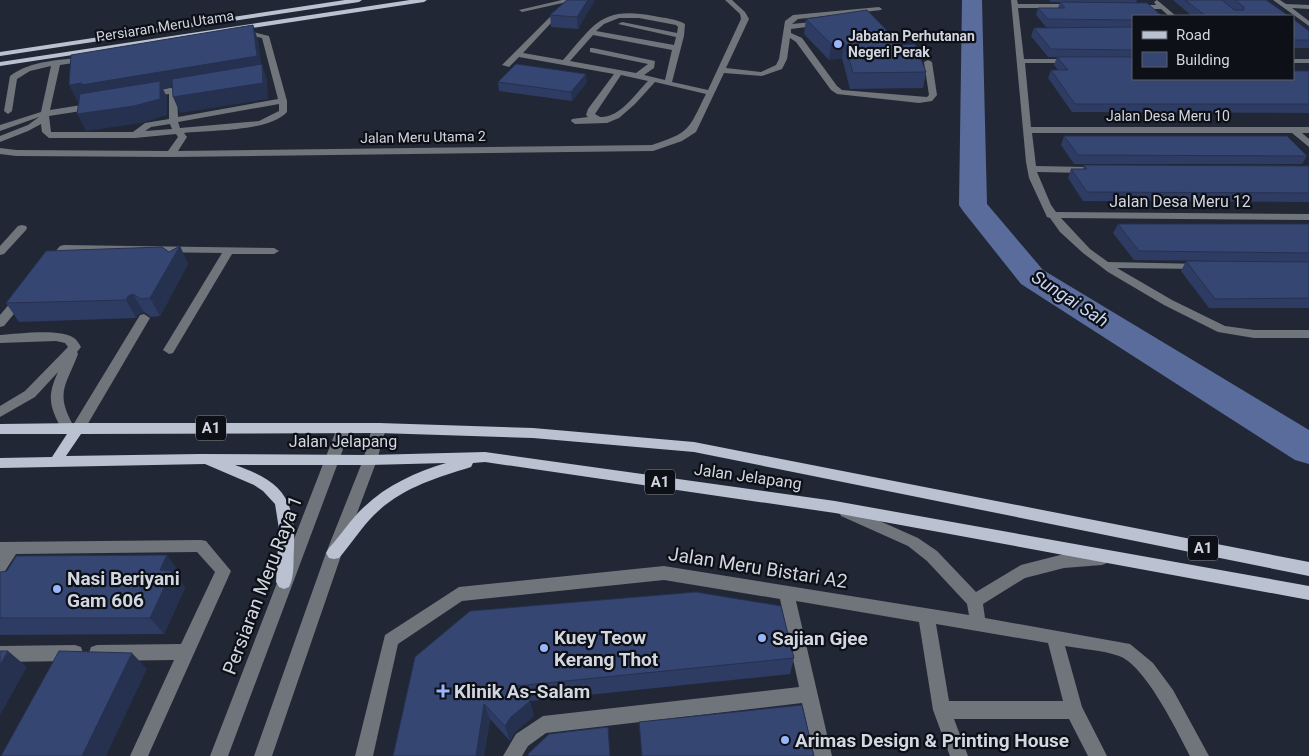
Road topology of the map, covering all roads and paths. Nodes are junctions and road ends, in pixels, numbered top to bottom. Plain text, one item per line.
1 (359, 0) edge
2 (424, 0) edge
3 (571, 0) edge
4 (728, 0) edge
5 (1155, 0) edge
6 (1276, 0) edge
7 (1015, 3) edge
8 (1084, 6) edge
9 (1285, 6) junction
10 (1309, 6) edge
11 (1123, 7) edge
12 (1163, 7) junction
13 (879, 9) dead end
14 (522, 10) dead end
15 (854, 11) junction
16 (1172, 15) edge
17 (644, 18) junction
18 (848, 20) edge
19 (829, 22) edge
20 (622, 24) junction
21 (1309, 24) edge
22 (787, 30) junction
23 (1018, 31) junction
24 (1028, 31) dead end
25 (594, 32) junction
26 (680, 36) junction
27 (676, 48) junction
28 (593, 50) dead end
29 (0, 54) edge
30 (517, 54) junction
31 (1022, 61) junction
32 (1086, 61) edge
33 (1294, 61) edge
34 (1309, 61) edge
35 (566, 62) junction
36 (928, 62) dead end
37 (56, 63) junction
38 (0, 64) edge
39 (506, 65) dead end
40 (721, 72) junction
41 (619, 73) junction
42 (276, 74) junction
43 (266, 75) dead end
44 (638, 76) junction
45 (654, 80) junction
46 (668, 83) junction
47 (201, 86) edge
48 (173, 90) junction
49 (711, 93) junction
50 (137, 98) edge
51 (283, 101) junction
52 (100, 104) edge
53 (8, 110) dead end
54 (45, 115) junction
55 (595, 119) junction
56 (174, 120) junction
57 (575, 120) dead end
58 (0, 128) edge
59 (1028, 130) junction
60 (1294, 130) junction
61 (1309, 130) edge
62 (179, 131) junction
63 (135, 135) junction
64 (0, 139) edge
65 (1309, 144) edge
66 (1, 152) edge
67 (171, 154) junction
68 (1032, 170) junction
69 (1101, 170) edge
70 (1051, 215) junction
71 (1309, 217) edge
72 (22, 228) dead end
73 (189, 249) junction
74 (229, 250) junction
75 (274, 251) dead end
76 (0, 252) edge
77 (178, 265) edge
78 (1106, 266) junction
79 (1213, 266) edge
80 (45, 270) edge
81 (26, 293) edge
82 (144, 318) edge
83 (0, 323) edge
84 (1309, 334) edge
85 (0, 339) edge
86 (75, 347) junction
87 (169, 350) dead end
88 (0, 412) edge
89 (73, 428) junction
90 (344, 428) junction
91 (379, 428) junction
92 (0, 429) edge
93 (485, 458) junction
94 (200, 459) junction
95 (332, 460) junction
96 (370, 460) junction
97 (56, 461) junction
98 (0, 462) edge
99 (835, 507) junction
100 (6, 548) edge
101 (334, 554) junction
102 (1110, 557) junction
103 (0, 566) edge
104 (1309, 569) edge
105 (284, 582) junction
106 (786, 592) junction
107 (1309, 594) edge
108 (975, 601) junction
109 (926, 615) junction
110 (978, 624) junction
111 (1054, 637) junction
112 (186, 652) junction
113 (60, 653) junction
114 (0, 654) edge
115 (51, 670) edge
116 (810, 694) junction
117 (942, 710) junction
118 (1074, 710) junction
119 (139, 756) edge
120 (219, 756) edge
121 (263, 756) edge
122 (364, 756) edge
123 (512, 756) edge
124 (823, 756) edge
125 (959, 756) edge
126 (1098, 756) edge
127 (1200, 756) edge

1 - 29 main road, Persiaran Meru Utama
2 - 38 main road, Persiaran Meru Utama
3 - 14 street
3 - 30 street
4 - 40 street, Jalan Meru Utama 2
5 - 12 street
6 - 9 street
7 - 8 street
7 - 23 street
9 - 10 street
9 - 21 street
11 - 12 street
12 - 16 street
13 - 15 street
15 - 18 street
15 - 22 street
17 - 20 street
17 - 25 street
17 - 26 street
19 - 22 street
20 - 25 street
20 - 26 street
22 - 36 street
22 - 40 street
23 - 24 street
23 - 31 street
25 - 27 street
25 - 35 street
26 - 27 street
27 - 46 street
28 - 44 street
30 - 35 street
30 - 39 street
31 - 32 street
31 - 59 street
33 - 34 street
35 - 41 street
37 - 42 street
37 - 53 street
37 - 54 street
40 - 49 street, Jalan Meru Utama 2
41 - 44 street
41 - 55 street
42 - 43 street
42 - 51 street
44 - 45 street
45 - 46 street
45 - 55 street
46 - 49 street
47 - 48 street
48 - 50 street
48 - 56 street
49 - 67 street, Jalan Meru Utama 2
51 - 56 street
51 - 62 street
52 - 54 street
54 - 58 street
54 - 63 street
54 - 64 street
55 - 57 street
56 - 62 street
56 - 63 street
59 - 60 street, Jalan Desa Meru 10
59 - 68 street
60 - 61 street, Jalan Desa Meru 10
60 - 65 street
62 - 63 street
62 - 67 street
66 - 67 street, Jalan Meru Utama 2
68 - 69 street
68 - 70 street
70 - 71 street, Jalan Desa Meru 12
70 - 78 street
72 - 76 street
73 - 74 street
73 - 77 street
73 - 80 street
74 - 75 street
74 - 87 street
78 - 79 street
78 - 84 street
81 - 83 street
82 - 89 street
85 - 86 street
86 - 88 street
86 - 89 street
89 - 90 main road, Jalan Jelapang / A1
89 - 92 main road, Jalan Jelapang / A1
89 - 97 main road
90 - 91 main road, Jalan Jelapang / A1
90 - 95 street, Persiaran Meru Raya 1
91 - 96 street
91 - 104 main road, Jalan Jelapang / A1
93 - 96 main road, Jalan Jelapang / A1
93 - 99 main road, Jalan Jelapang / A1
93 - 101 main road
94 - 95 main road, Jalan Jelapang / A1
94 - 97 main road, Jalan Jelapang / A1
94 - 105 main road
95 - 96 main road, Jalan Jelapang / A1
95 - 105 street, Persiaran Meru Raya 1
96 - 101 street
97 - 98 main road, Jalan Jelapang / A1
99 - 102 main road, Jalan Jelapang / A1
99 - 108 street
100 - 103 street
100 - 112 street
101 - 121 street
102 - 107 main road, Jalan Jelapang / A1
102 - 108 street
105 - 120 street, Persiaran Meru Raya 1
106 - 109 street, Jalan Meru Bistari A2
106 - 116 street
106 - 122 street, Jalan Meru Bistari A2
108 - 110 street
109 - 110 street, Jalan Meru Bistari A2
109 - 117 street
110 - 111 street, Jalan Meru Bistari A2
111 - 118 street
111 - 127 street, Jalan Meru Bistari A2
112 - 113 street
112 - 119 street
113 - 114 street
113 - 115 street
116 - 123 street
116 - 124 street
117 - 118 street
117 - 125 street
118 - 126 street

